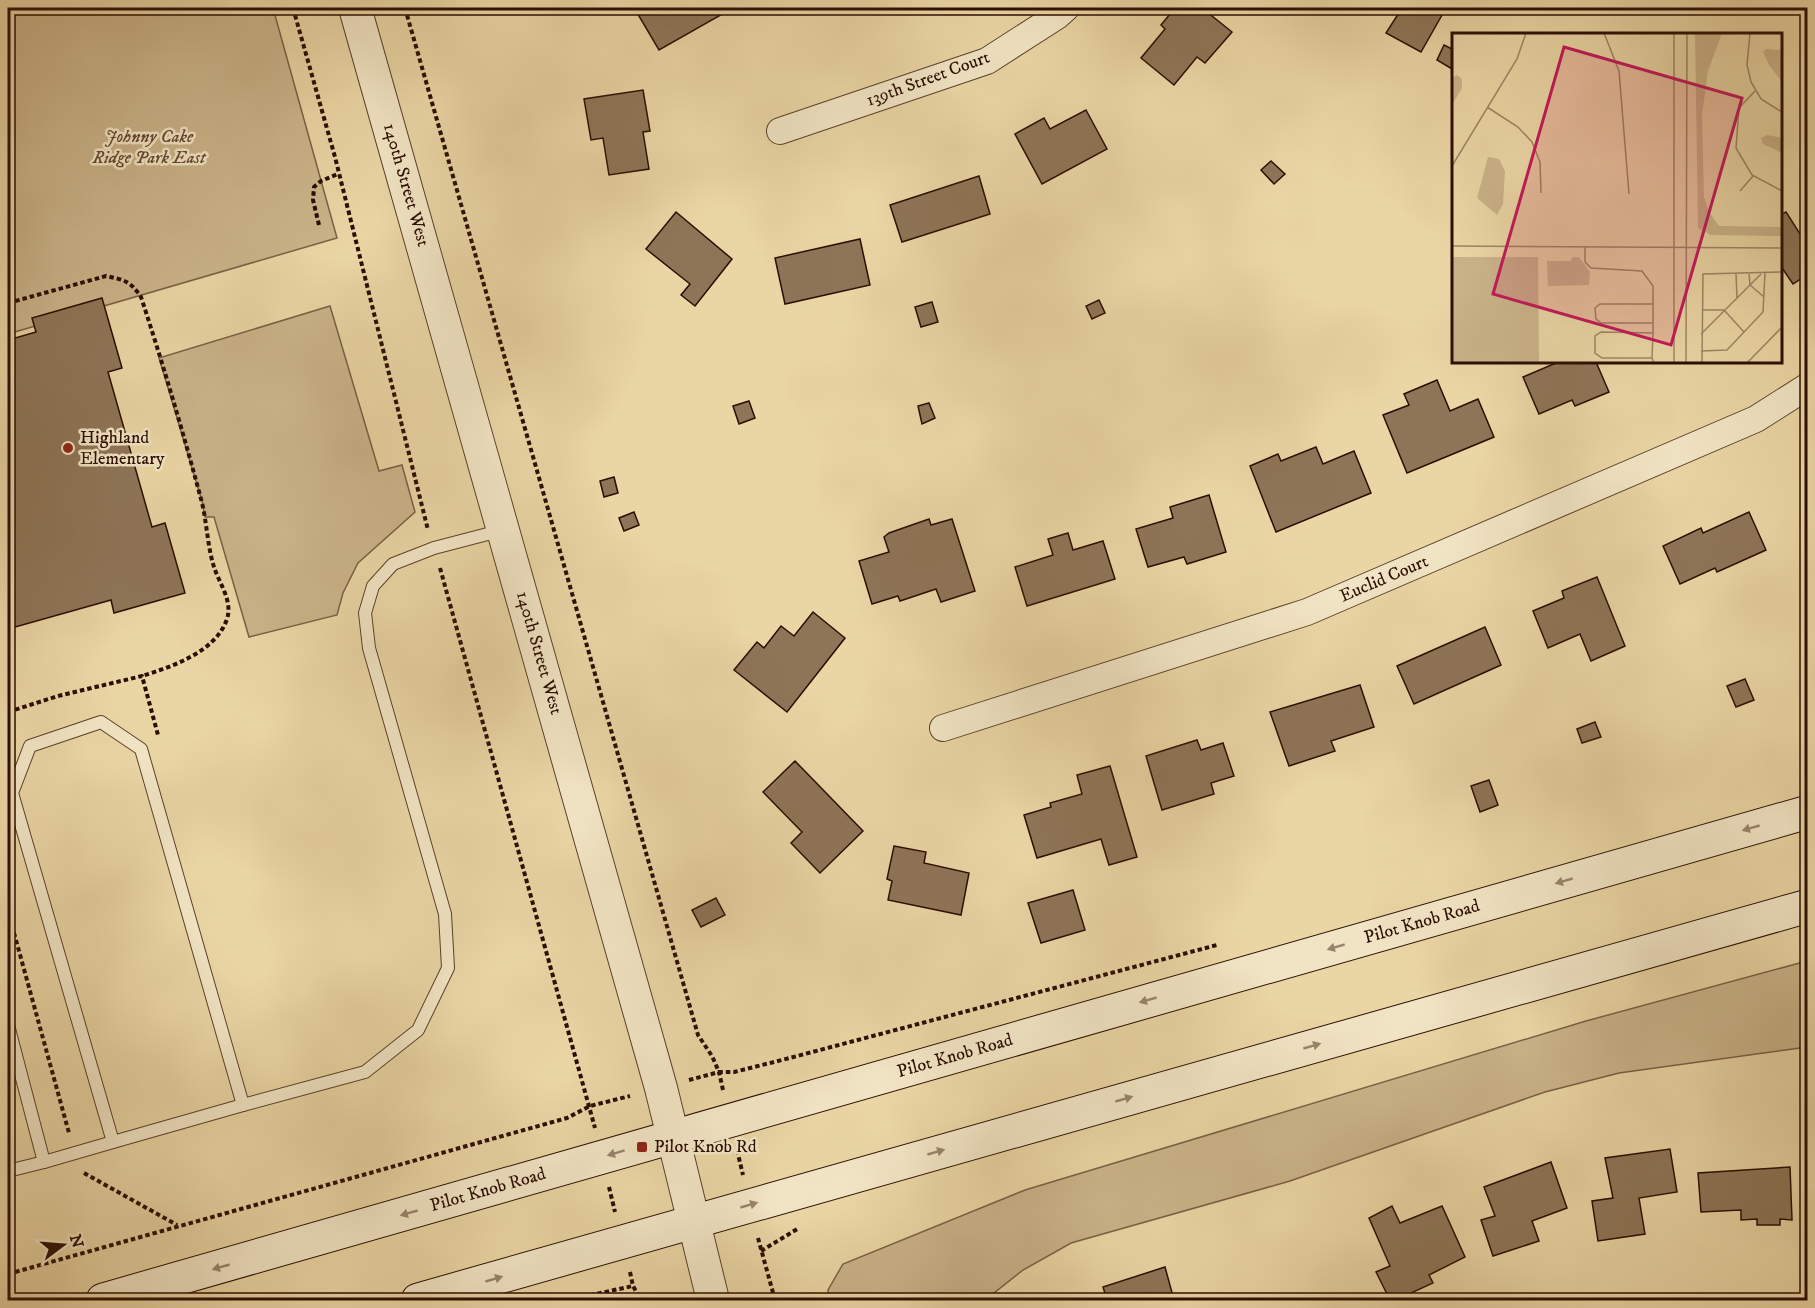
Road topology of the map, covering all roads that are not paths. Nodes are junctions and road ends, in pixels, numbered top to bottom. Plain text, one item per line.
1 (355, 8) edge
2 (1066, 8) edge
3 (780, 131) dead end
4 (1808, 386) edge
5 (504, 530) junction
6 (943, 728) dead end
7 (1808, 812) edge
8 (1808, 906) edge
9 (8, 1025) edge
10 (243, 1105) junction
11 (672, 1137) junction
12 (113, 1142) junction
13 (44, 1162) junction
14 (8, 1172) edge
15 (693, 1222) junction
16 (103, 1300) edge
17 (418, 1300) edge
18 (713, 1300) edge

1 - 5 street, 140th Street West
2 - 3 street, 139th Street Court
4 - 6 street, Euclid Court
5 - 10 lane
5 - 11 street, 140th Street West
7 -> 11 main road, Pilot Knob Road
15 -> 8 main road
9 - 13 lane
10 - 12 lane
10 - 12 lane
11 - 15 street, 140th Street West
11 -> 16 main road, Pilot Knob Road
12 - 13 lane
13 - 14 lane
17 -> 15 main road
15 - 18 street, 140th Street West

